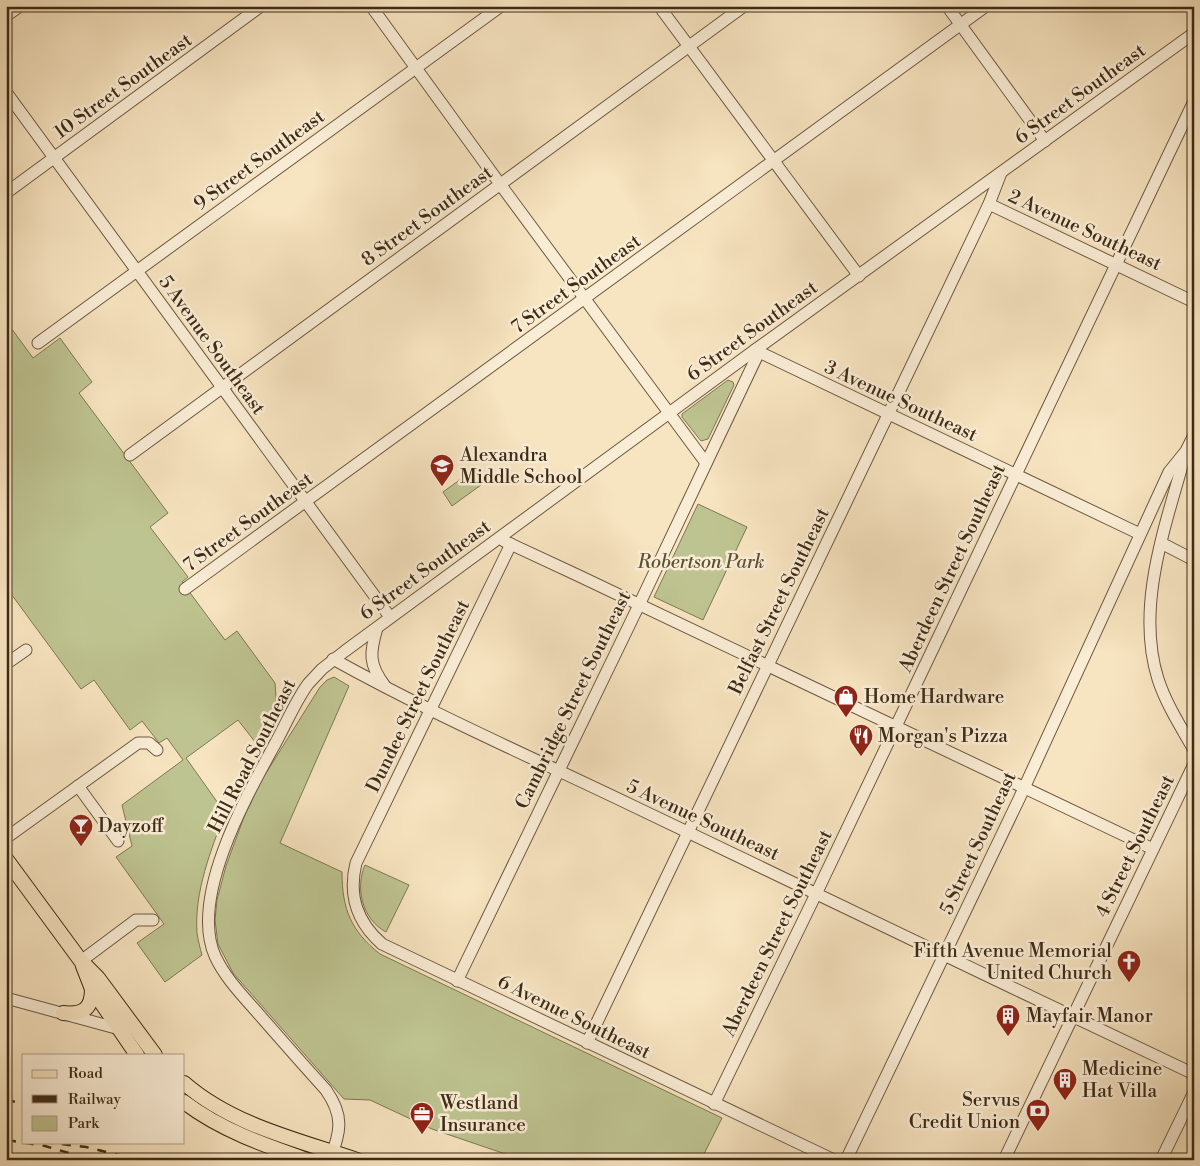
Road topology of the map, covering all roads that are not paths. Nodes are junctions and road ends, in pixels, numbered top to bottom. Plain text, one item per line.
1 (20, 6) edge
2 (261, 6) edge
3 (371, 6) edge
4 (501, 6) edge
5 (659, 6) edge
6 (744, 6) edge
7 (947, 6) edge
8 (986, 6) edge
9 (6, 16) edge
10 (960, 25) junction
11 (1194, 33) edge
12 (688, 46) junction
13 (416, 68) junction
14 (6, 92) edge
15 (1194, 101) edge
16 (1045, 141) junction
17 (54, 158) junction
18 (774, 161) junction
19 (1001, 173) junction
20 (500, 184) junction
21 (6, 193) edge
22 (988, 204) junction
23 (1116, 264) junction
24 (137, 271) junction
25 (859, 276) junction
26 (586, 298) junction
27 (1194, 302) edge
28 (38, 343) dead end
29 (757, 351) junction
30 (222, 387) junction
31 (669, 414) junction
32 (888, 414) junction
33 (1194, 435) edge
34 (1186, 451) junction
35 (130, 454) dead end
36 (706, 463) junction
37 (1016, 475) junction
38 (306, 501) junction
39 (1140, 534) junction
40 (498, 538) junction
41 (511, 544) junction
42 (1161, 544) junction
43 (1194, 560) edge
44 (185, 589) dead end
45 (640, 605) junction
46 (390, 618) junction
47 (377, 628) junction
48 (26, 650) dead end
49 (333, 659) junction
50 (6, 664) edge
51 (768, 666) junction
52 (387, 689) junction
53 (431, 710) junction
54 (896, 727) junction
55 (157, 750) dead end
56 (1194, 750) edge
57 (1194, 764) edge
58 (558, 772) junction
59 (78, 786) junction
60 (1024, 788) junction
61 (688, 833) junction
62 (6, 838) edge
63 (118, 841) dead end
64 (1153, 849) junction
65 (6, 859) edge
66 (356, 863) joint
67 (816, 894) junction
68 (153, 920) dead end
69 (944, 954) junction
70 (81, 961) junction
71 (457, 981) junction
72 (92, 989) junction
73 (6, 998) edge
74 (63, 1013) junction
75 (1072, 1016) junction
76 (118, 1029) junction
77 (139, 1032) junction
78 (587, 1043) junction
79 (136, 1054) edge
80 (155, 1054) edge
81 (1194, 1074) edge
82 (185, 1084) edge
83 (1194, 1092) edge
84 (185, 1103) edge
85 (714, 1104) junction
86 (332, 1156) edge
87 (307, 1160) edge
88 (357, 1160) edge
89 (834, 1160) edge
90 (846, 1160) edge
91 (1004, 1160) edge
92 (1161, 1160) edge

1 - 9 street
2 - 17 street, 10 Street Southeast
3 - 13 street
4 - 13 street, 9 Street Southeast
5 - 12 street
6 - 12 street, 8 Street Southeast
7 - 10 street
8 - 10 street, 7 Street Southeast
10 - 16 street
10 - 18 street, 7 Street Southeast
11 - 16 street, 6 Street Southeast
12 - 18 street
12 - 20 street, 8 Street Southeast
13 - 20 street
13 - 24 street, 9 Street Southeast
14 - 17 street, 5 Avenue Southeast
15 - 23 street, Aberdeen Street Southeast
16 - 19 street, 6 Street Southeast
17 - 21 street, 10 Street Southeast
17 - 24 street, 5 Avenue Southeast
18 - 25 street
18 - 26 street, 7 Street Southeast
19 - 22 street, Belfast Street Southeast
19 - 25 street, 6 Street Southeast
20 - 26 street
20 - 30 street, 8 Street Southeast
22 - 23 street, 2 Avenue Southeast
22 - 32 street, Belfast Street Southeast
23 - 27 street, 2 Avenue Southeast
23 - 37 street, Aberdeen Street Southeast
24 - 28 street, 9 Street Southeast
24 - 30 street, 5 Avenue Southeast
25 - 29 street, 6 Street Southeast
26 - 31 street
26 - 38 street, 7 Street Southeast
29 - 31 street, 6 Street Southeast
29 - 32 street, 3 Avenue Southeast
29 - 36 street, Cambridge Street Southeast
30 - 35 street, 8 Street Southeast
30 - 38 street, 5 Avenue Southeast
31 - 36 street
31 - 40 street, 6 Street Southeast
32 - 37 street, 3 Avenue Southeast
32 - 51 street, Belfast Street Southeast
33 - 34 street, 5 Street Southeast
34 - 39 street, 5 Street Southeast
34 - 42 street
36 - 45 street, Cambridge Street Southeast
37 - 39 street, 3 Avenue Southeast
37 - 54 street, Aberdeen Street Southeast
38 - 44 street, 7 Street Southeast
38 - 46 street, 5 Avenue Southeast
39 - 60 street, 5 Street Southeast
40 - 41 street
40 - 46 street, 6 Street Southeast
41 - 45 street
41 - 53 street, Dundee Street Southeast
42 - 43 street
42 - 56 street
45 - 51 street
45 - 58 street, Cambridge Street Southeast
46 - 47 street, 6 Street Southeast
47 - 49 street, 6 Street Southeast
47 - 52 street
48 - 50 street
49 - 52 street, 5 Avenue Southeast
49 - 86 street, Hill Road Southeast
51 - 54 street
51 - 61 street, Belfast Street Southeast
52 - 53 street, 5 Avenue Southeast
53 - 58 street, 5 Avenue Southeast
53 - 66 street, Dundee Street Southeast
54 - 60 street
54 - 67 street, Aberdeen Street Southeast
55 - 59 street
57 - 64 street, 4 Street Southeast
58 - 61 street, 5 Avenue Southeast
58 - 71 street, Cambridge Street Southeast
59 - 62 street
59 - 63 street
60 - 64 street
60 - 69 street, 5 Street Southeast
61 - 67 street, 5 Avenue Southeast
61 - 78 street, Belfast Street Southeast
64 - 75 street, 4 Street Southeast
65 - 70 main road
66 - 71 street, 6 Avenue Southeast
67 - 69 street, 5 Avenue Southeast
67 - 85 street, Aberdeen Street Southeast
68 - 70 street
69 - 75 street, 5 Avenue Southeast
69 - 90 street, 5 Street Southeast
70 - 72 main road
70 - 77 main road
71 - 78 street, 6 Avenue Southeast
72 - 74 main road
72 - 76 main road
73 - 74 street
74 - 76 street
75 - 81 street, 5 Avenue Southeast
75 - 91 street, 4 Street Southeast
76 - 77 street
76 - 79 main road
77 - 80 main road
78 - 85 street, 6 Avenue Southeast
82 - 86 main road
83 - 92 street
84 - 87 main road
85 - 89 street, 6 Avenue Southeast
86 - 88 main road

